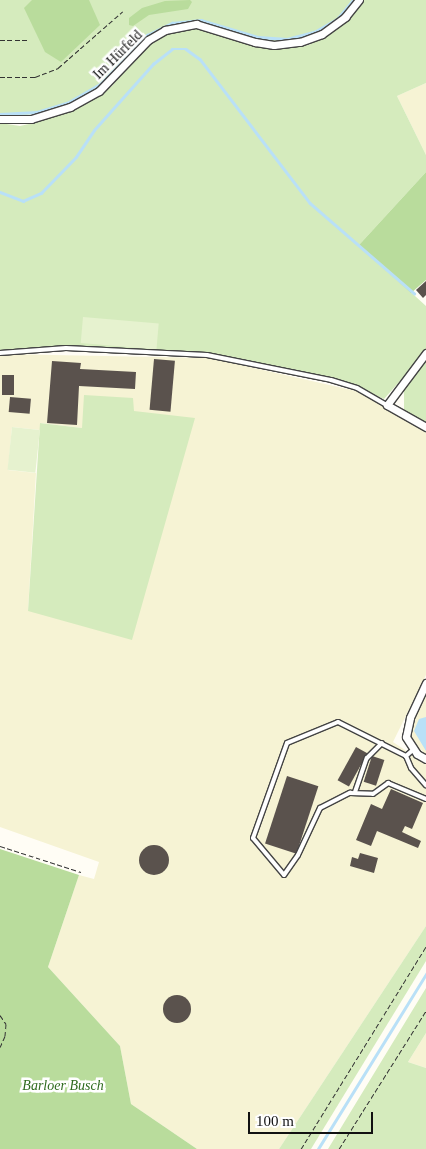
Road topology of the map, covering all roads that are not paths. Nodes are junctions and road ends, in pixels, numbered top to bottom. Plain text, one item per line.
1 (359, 0) edge
2 (0, 119) edge
3 (0, 353) edge
4 (426, 353) edge
5 (387, 405) junction
6 (426, 427) edge
7 (426, 683) edge
8 (382, 743) junction
9 (414, 749) junction
10 (406, 756) junction
11 (426, 759) edge
12 (426, 785) edge
13 (355, 792) junction
14 (426, 800) edge

1 - 2 street, Im Hürfeld
3 - 5 lane
4 - 5 street
5 - 6 street
7 - 9 street
8 - 10 lane
8 - 13 lane
8 - 13 lane
9 - 10 lane
9 - 11 street
10 - 12 lane
13 - 14 lane

